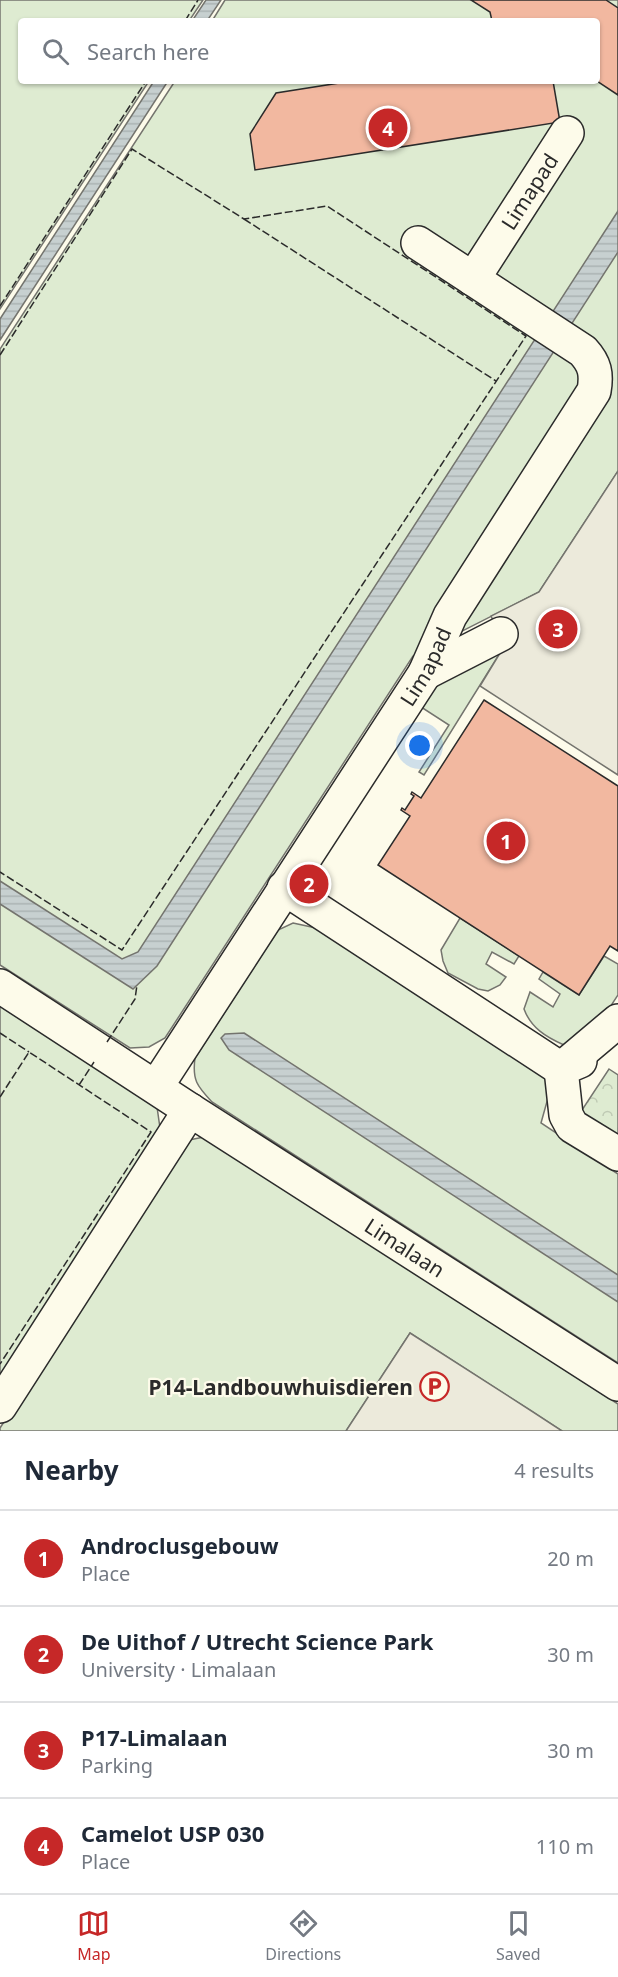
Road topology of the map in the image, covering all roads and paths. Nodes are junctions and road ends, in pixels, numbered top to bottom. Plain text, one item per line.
1 (567, 133) dead end
2 (418, 243) dead end
3 (473, 279) junction
4 (501, 634) dead end
5 (424, 673) junction
6 (284, 888) junction
7 (0, 986) edge
8 (618, 1021) edge
9 (618, 1046) edge
10 (561, 1069) junction
11 (156, 1087) junction
12 (190, 1110) junction
13 (618, 1154) edge
14 (618, 1384) edge
15 (0, 1406) edge

1 - 3 street, Limapad
2 - 3 street, Limapad
3 - 5 street, Limapad
4 - 5 street
5 - 6 street, Limapad
6 - 10 street
6 - 11 street, Limapad
7 - 11 street, Limalaan
8 - 10 street
9 - 10 street
10 - 13 street
11 - 12 street, Limalaan
12 - 14 street, Limalaan
12 - 15 street

